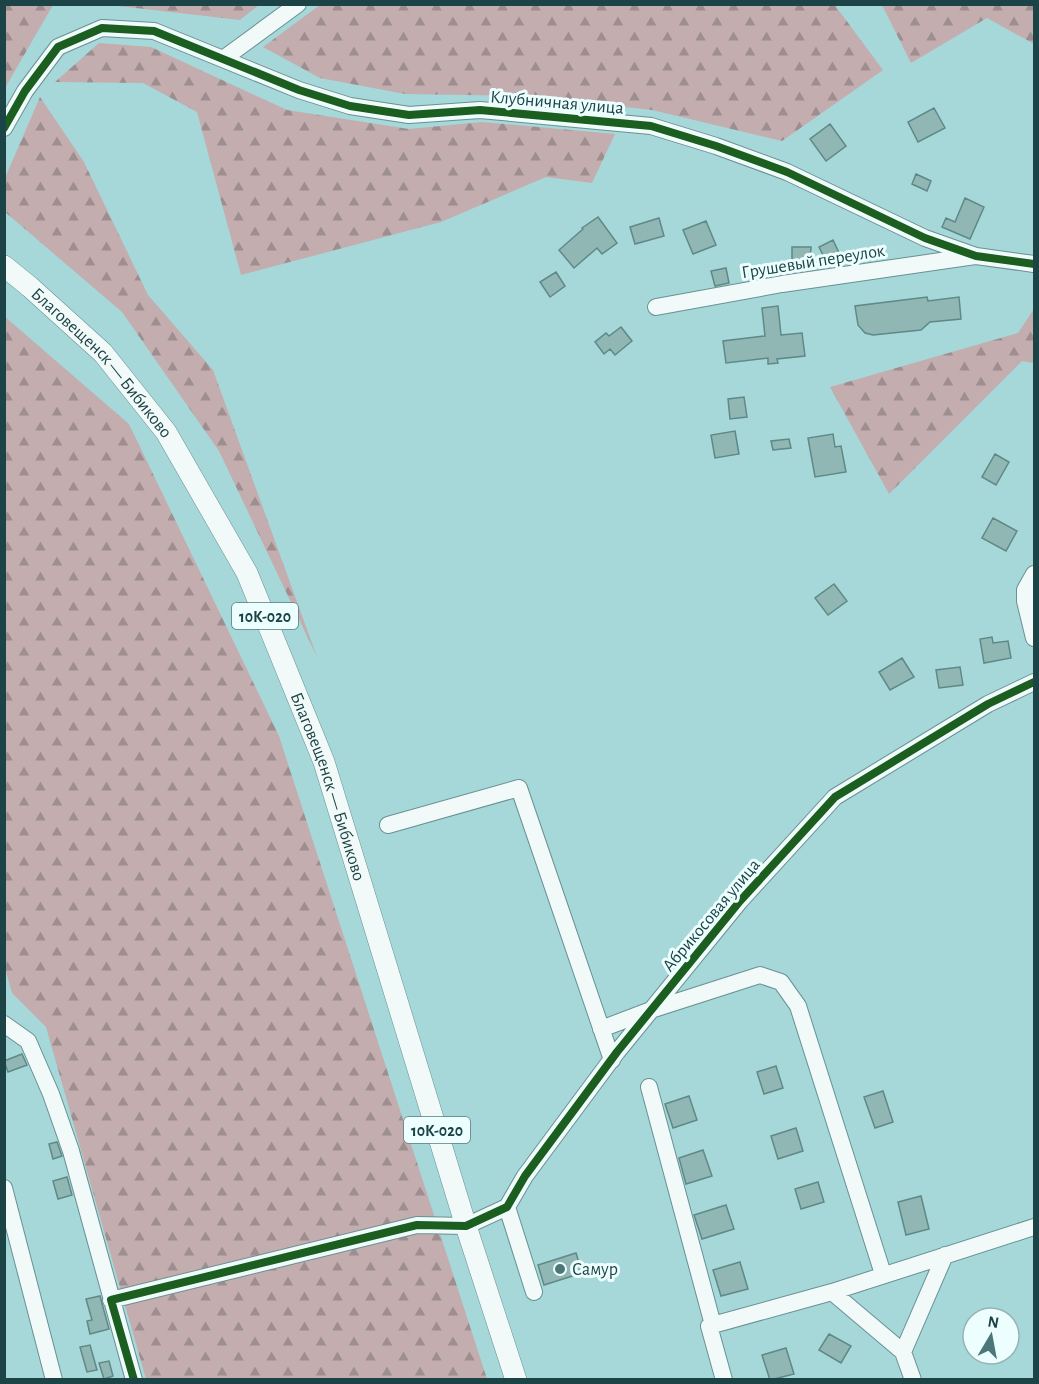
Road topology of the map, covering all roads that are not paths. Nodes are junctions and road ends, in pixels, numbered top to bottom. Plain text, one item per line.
1 (298, 4) edge
2 (224, 59) junction
3 (4, 128) edge
4 (976, 256) junction
5 (1035, 264) edge
6 (4, 266) edge
7 (656, 307) dead end
8 (1035, 574) edge
9 (1035, 638) edge
10 (1035, 682) edge
11 (388, 825) dead end
12 (651, 1010) junction
13 (4, 1024) edge
14 (601, 1029) junction
15 (612, 1060) junction
16 (649, 1087) dead end
17 (4, 1188) edge
18 (507, 1207) junction
19 (466, 1226) junction
20 (1035, 1227) edge
21 (945, 1255) junction
22 (882, 1274) junction
23 (832, 1292) junction
24 (534, 1293) dead end
25 (111, 1300) junction
26 (713, 1324) junction
27 (903, 1352) junction
28 (54, 1380) edge
29 (134, 1380) edge
30 (516, 1380) edge
31 (724, 1380) edge
32 (913, 1380) edge

1 - 2 street
2 - 3 street, Клубничная улица
2 - 4 street, Клубничная улица
4 - 5 street, Клубничная улица
4 - 7 street, Грушевый переулок
6 - 19 main road, Благовещенск — Бибиково / 10К-020
8 - 9 street
10 - 12 street, Абрикосовая улица
11 - 14 street
12 - 14 street
12 - 15 street, Абрикосовая улица
12 - 22 street
13 - 25 street
14 - 15 street
15 - 18 street, Абрикосовая улица
16 - 26 street
17 - 28 street
18 - 19 street
18 - 24 street
19 - 25 street
19 - 30 main road, Благовещенск — Бибиково / 10К-020
20 - 21 street
21 - 22 street
21 - 27 street
22 - 23 street
23 - 26 street
23 - 27 street
25 - 29 street
26 - 31 street
27 - 32 street

